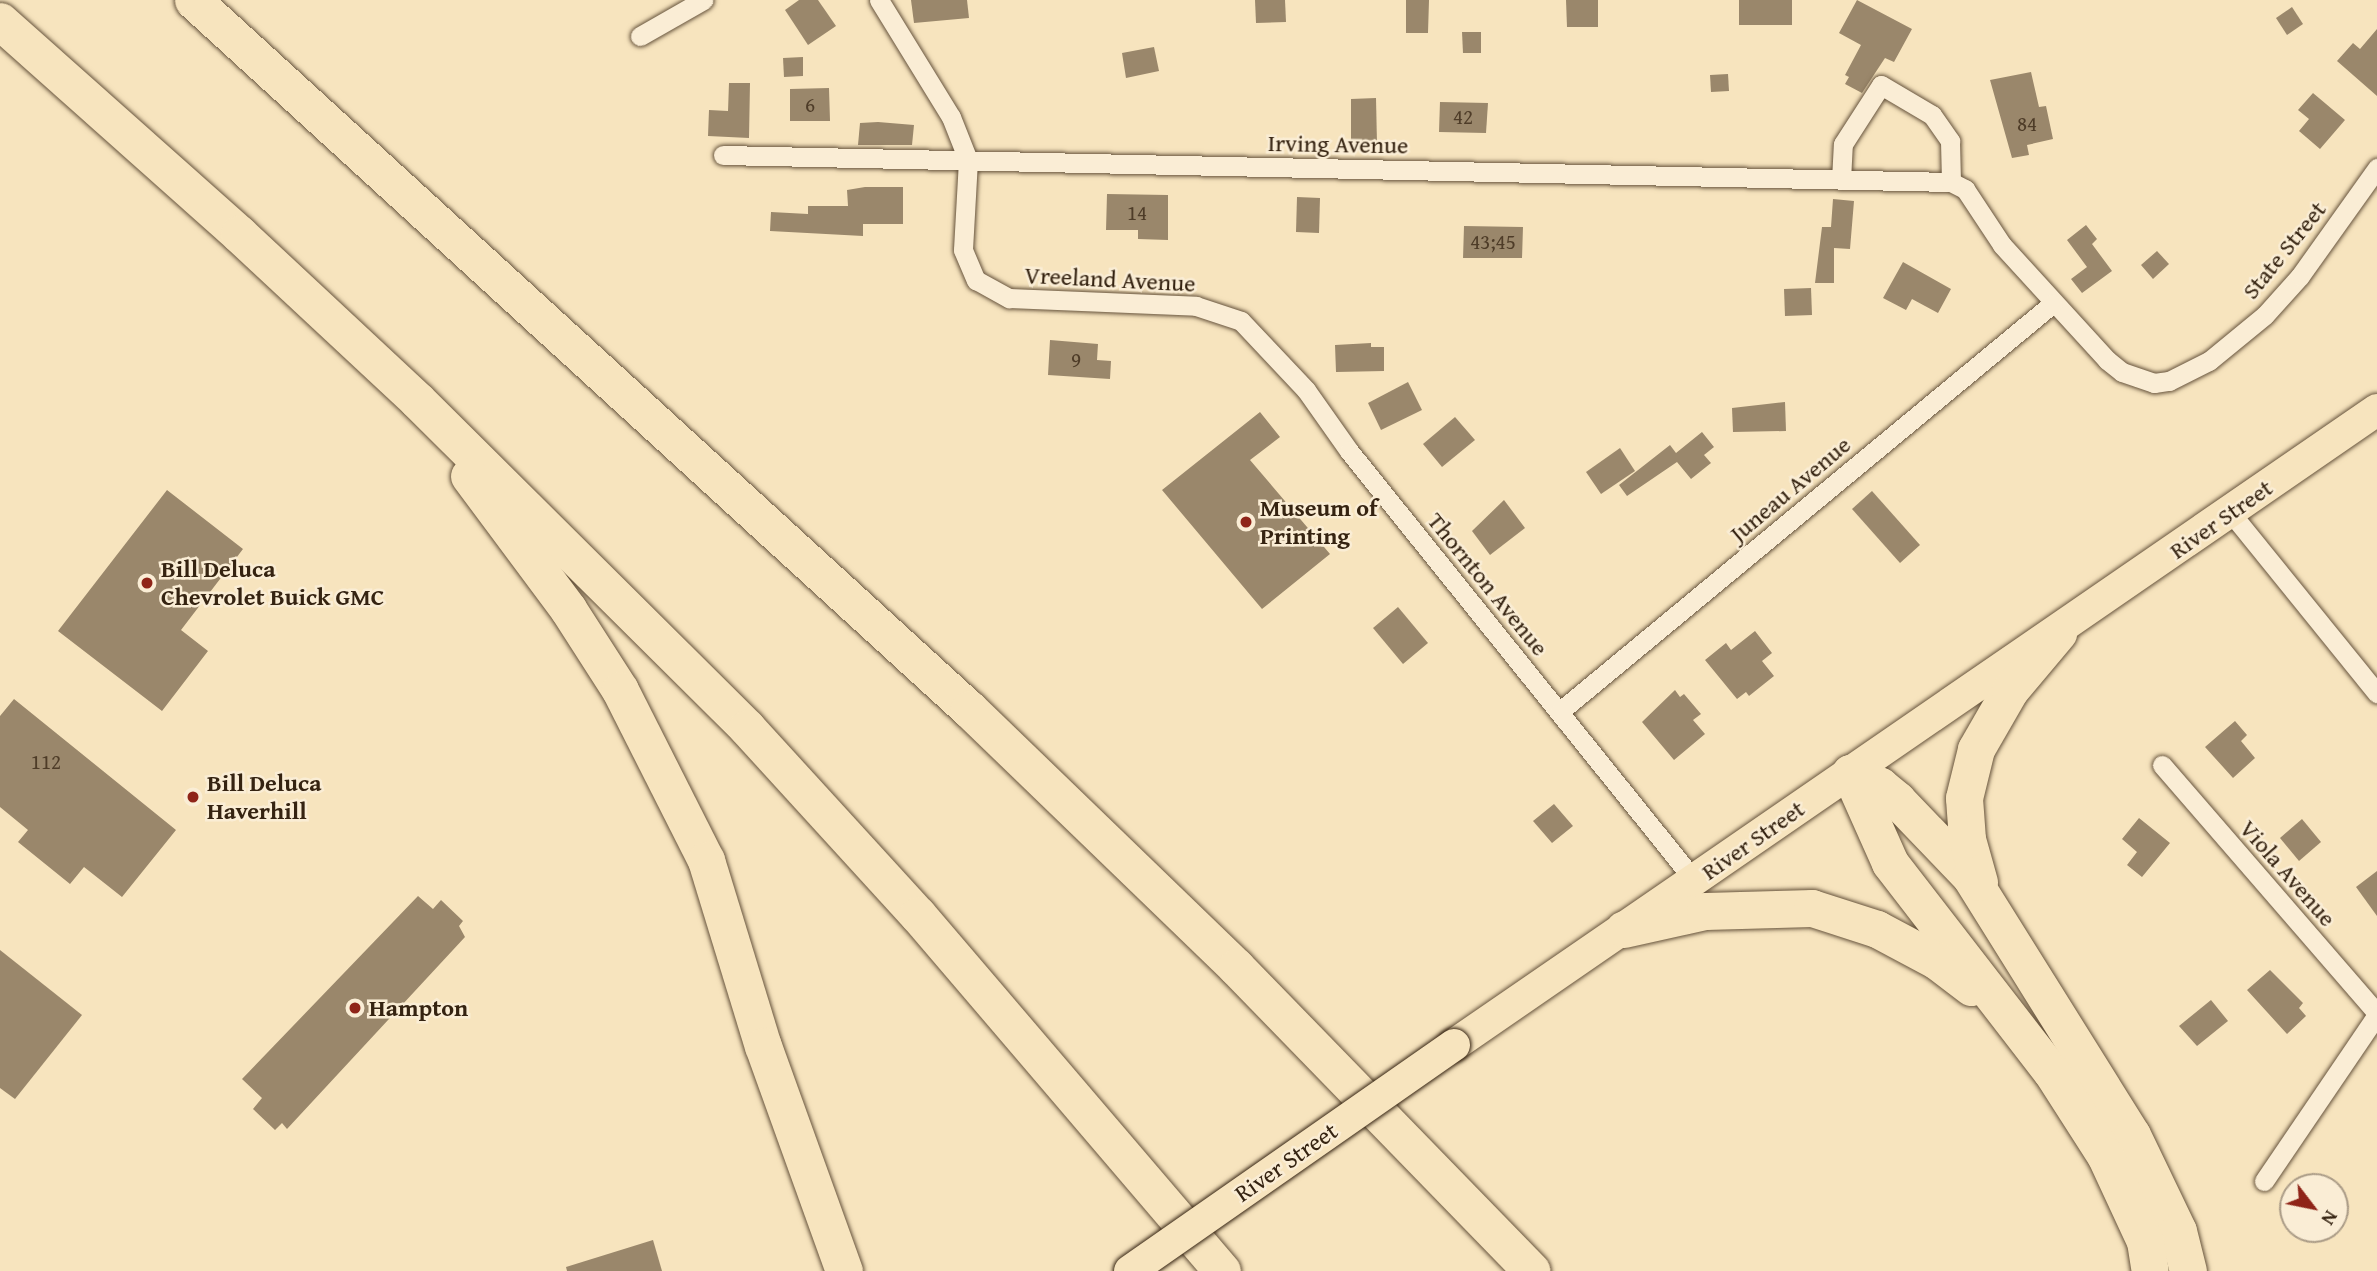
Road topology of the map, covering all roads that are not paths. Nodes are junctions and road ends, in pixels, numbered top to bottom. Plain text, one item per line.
1 (193, 0) edge
2 (703, 0) edge
3 (879, 0) edge
4 (0, 21) edge
5 (640, 36) dead end
6 (723, 155) dead end
7 (968, 160) junction
8 (2377, 168) edge
9 (1841, 180) junction
10 (1951, 182) junction
11 (2052, 304) junction
12 (1241, 321) joint
13 (417, 400) junction
14 (2377, 410) edge
15 (2231, 513) junction
16 (2059, 633) junction
17 (2377, 694) edge
18 (1559, 712) junction
19 (2162, 765) dead end
20 (1850, 773) junction
21 (1694, 880) junction
22 (1984, 900) junction
23 (1624, 929) junction
24 (1999, 1007) junction
25 (2377, 1014) edge
26 (2264, 1181) dead end
27 (1455, 1189) junction
28 (844, 1271) edge
29 (1130, 1271) edge
30 (1222, 1271) edge
31 (1532, 1271) edge
32 (1555, 1271) edge
33 (2150, 1271) edge
34 (2188, 1271) edge

1 - 27 highway
2 - 5 street
3 - 7 street
4 - 13 highway
6 - 7 street, Irving Avenue
7 - 9 street, Irving Avenue
7 - 12 street, Vreeland Avenue
8 - 11 street, State Street
9 - 10 street, Irving Avenue
9 - 10 street
10 - 11 street, State Street
11 - 18 street, Juneau Avenue
12 - 18 street, Thornton Avenue
13 - 28 highway
13 - 30 highway
14 - 15 main road, River Street
15 - 16 main road, River Street
15 - 17 street
16 - 20 main road, River Street
16 - 22 highway
18 - 21 street, Thornton Avenue
19 - 25 street, Viola Avenue
20 - 21 main road, River Street
20 - 22 highway
20 - 24 highway
21 - 23 main road, River Street
22 - 34 highway
23 - 24 highway
23 - 29 main road, River Street, bridge
24 - 33 highway
25 - 26 street
27 - 31 highway
27 - 32 highway

